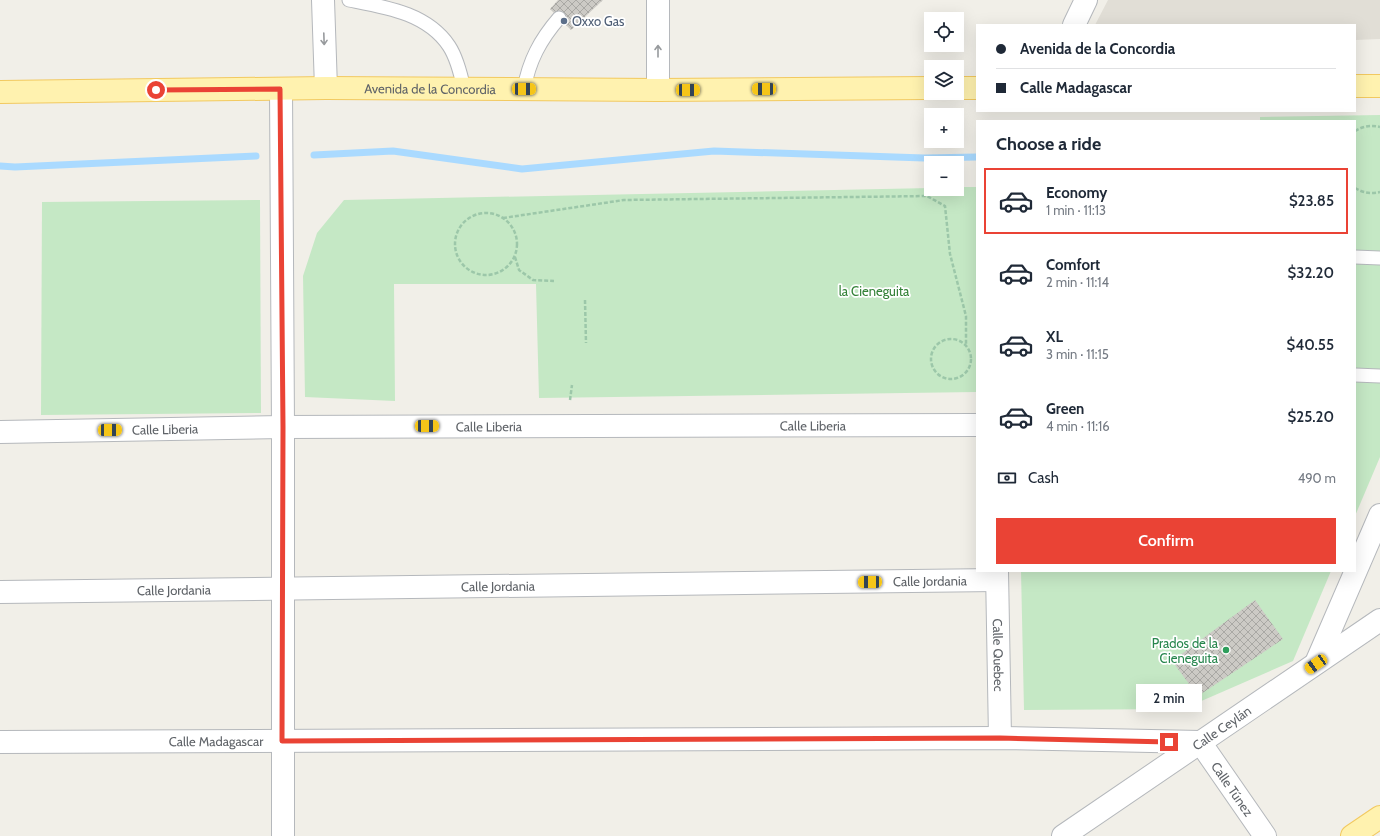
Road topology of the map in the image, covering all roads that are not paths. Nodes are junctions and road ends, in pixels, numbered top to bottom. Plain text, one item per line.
1 (322, 0) edge
2 (349, 0) edge
3 (658, 0) edge
4 (1086, 0) edge
5 (559, 18) dead end
6 (1074, 24) edge
7 (1356, 86) edge
8 (1380, 86) edge
9 (326, 88) junction
10 (924, 88) edge
11 (964, 88) edge
12 (976, 88) edge
13 (280, 89) junction
14 (464, 89) junction
15 (524, 89) junction
16 (658, 90) junction
17 (0, 92) edge
18 (1356, 257) edge
19 (1380, 258) edge
20 (1356, 375) edge
21 (1380, 376) edge
22 (976, 426) edge
23 (283, 427) junction
24 (0, 432) edge
25 (1380, 516) edge
26 (1356, 572) edge
27 (1356, 572) edge
28 (997, 576) edge
29 (283, 589) junction
30 (0, 592) edge
31 (1380, 620) edge
32 (1316, 664) junction
33 (1000, 738) junction
34 (282, 741) junction
35 (0, 742) edge
36 (1200, 742) junction
37 (1380, 816) edge
38 (283, 836) edge
39 (1062, 836) edge
40 (1265, 836) edge
41 (1352, 836) edge

1 -> 9 street
2 - 14 lane
16 -> 3 street
4 - 6 street
5 - 15 lane
7 - 8 main road
9 - 13 main road, Avenida de la Concordia
9 - 14 main road, Avenida de la Concordia
10 - 16 main road, Avenida de la Concordia
11 - 12 main road
13 - 17 main road, Avenida de la Concordia
13 - 23 street
14 - 15 main road, Avenida de la Concordia
15 - 16 main road, Avenida de la Concordia
18 - 19 lane
20 - 21 lane
22 - 23 street, Calle Liberia
23 - 24 street, Calle Liberia
23 - 29 street
25 - 26 street
27 - 32 street
28 - 29 street, Calle Jordania
28 - 33 street, Calle Quebec
29 - 30 street, Calle Jordania
29 - 34 street
31 - 32 street, Calle Ceylán
32 - 36 street, Calle Ceylán
33 - 34 street, Calle Madagascar
33 - 36 street, Calle Madagascar
34 - 35 street, Calle Madagascar
34 - 38 street
36 - 39 street, Calle Ceylán
36 - 40 street, Calle Túnez
37 - 41 main road

